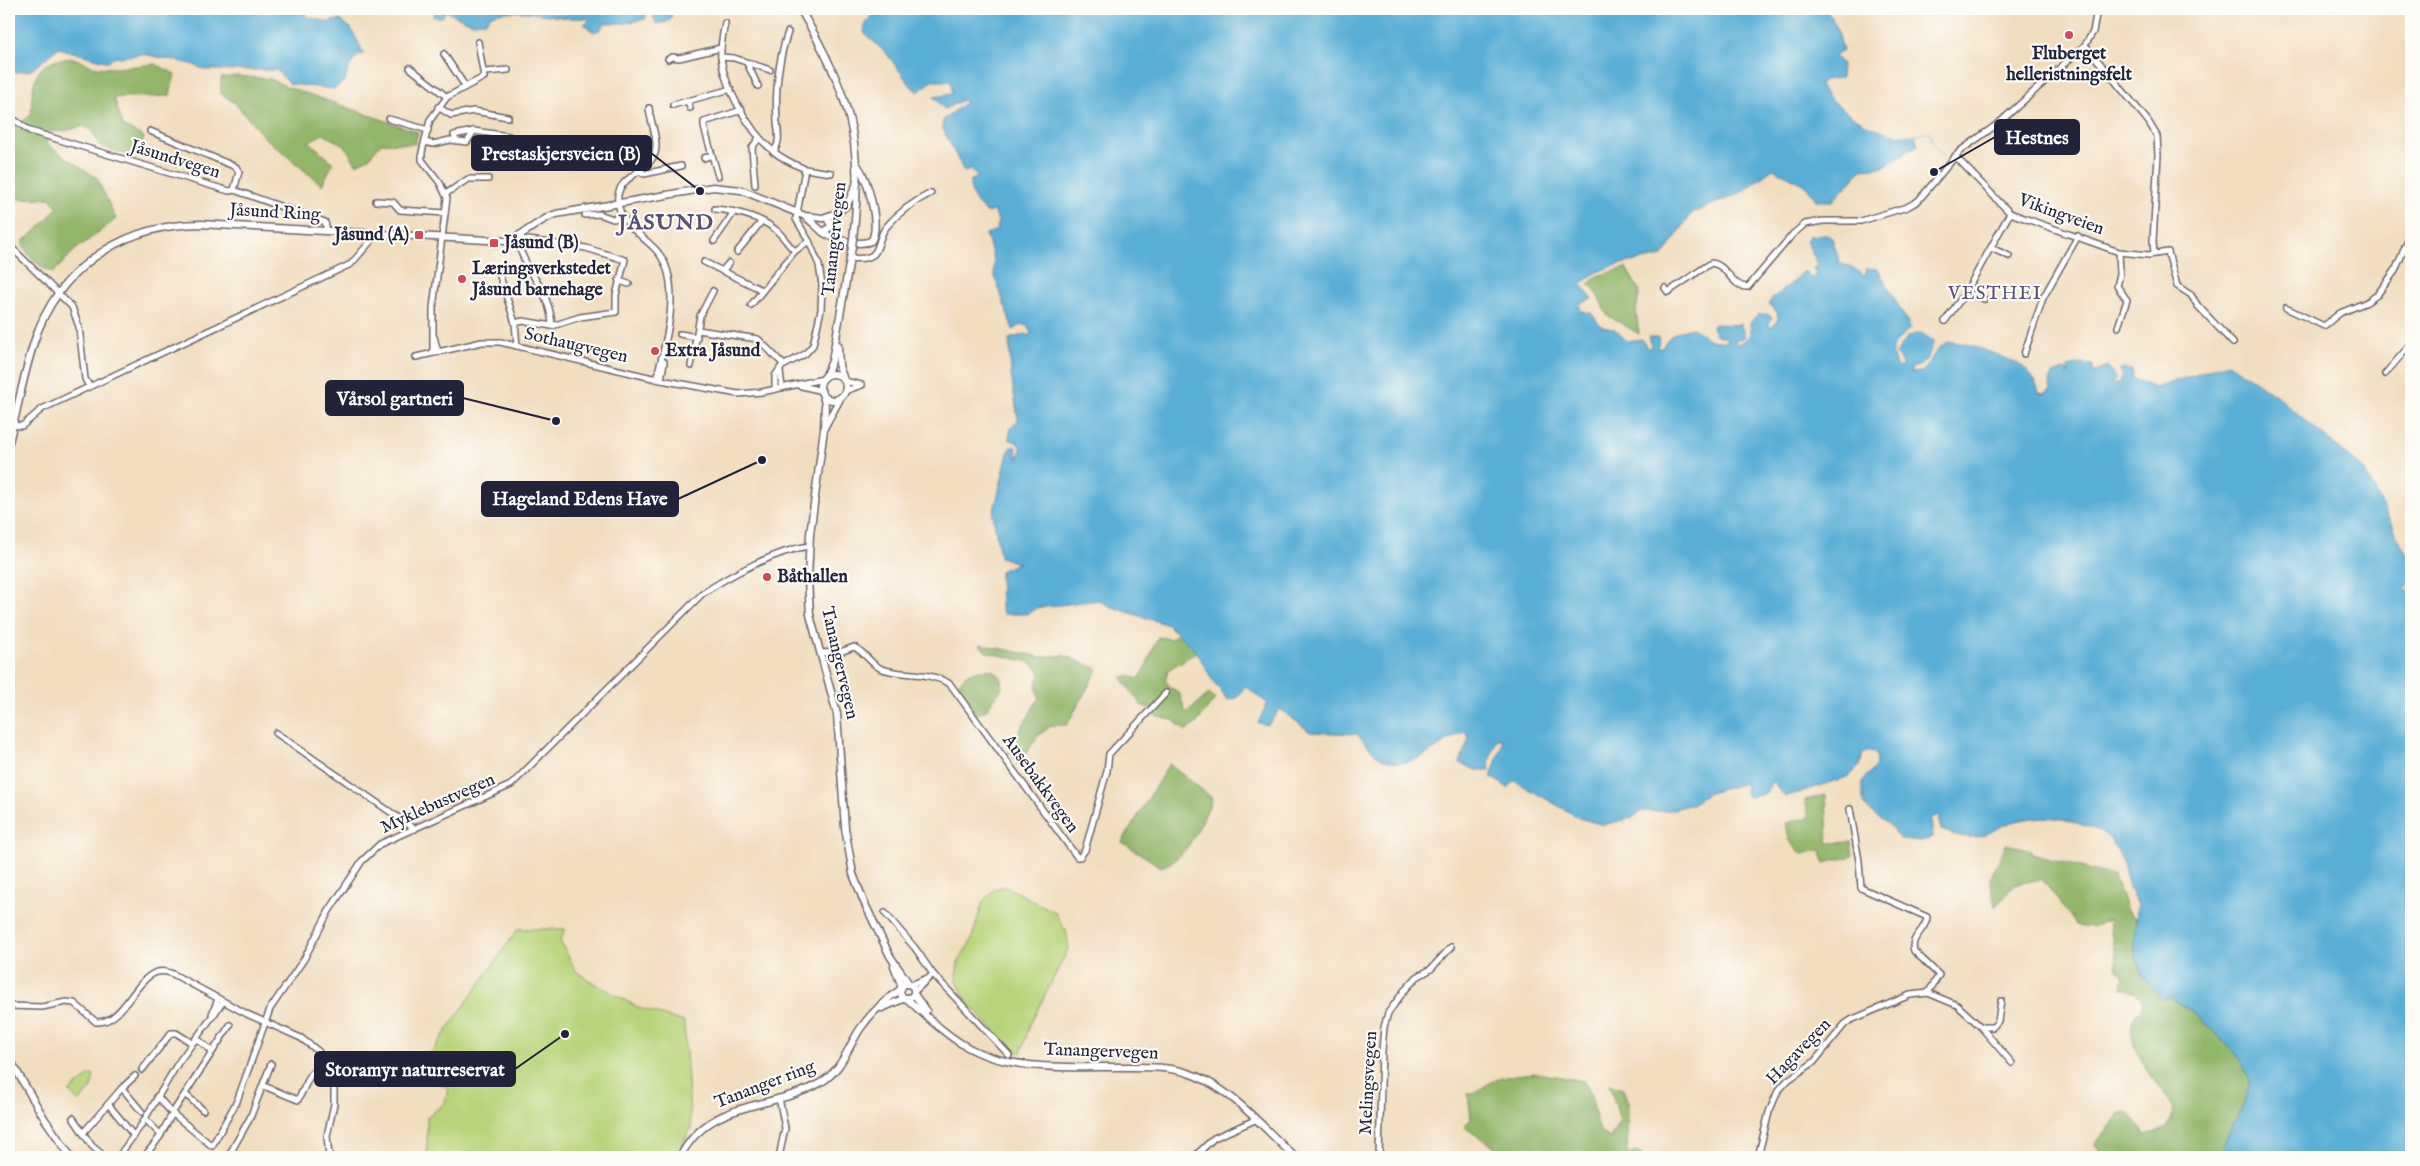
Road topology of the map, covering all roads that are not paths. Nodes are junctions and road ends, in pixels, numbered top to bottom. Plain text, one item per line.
1 (800, 9) edge
2 (2097, 9) edge
3 (725, 23) dead end
4 (788, 32) dead end
5 (785, 39) junction
6 (478, 42) dead end
7 (793, 42) dead end
8 (2085, 45) junction
9 (721, 48) junction
10 (444, 54) dead end
11 (721, 57) junction
12 (668, 59) dead end
13 (747, 63) junction
14 (410, 68) dead end
15 (508, 70) dead end
16 (770, 70) dead end
17 (485, 72) junction
18 (465, 86) junction
19 (758, 86) dead end
20 (731, 89) junction
21 (447, 97) junction
22 (688, 101) junction
23 (673, 105) dead end
24 (438, 107) junction
25 (649, 108) dead end
26 (690, 108) dead end
27 (742, 110) junction
28 (9, 116) edge
29 (508, 117) dead end
30 (388, 119) dead end
31 (428, 130) junction
32 (150, 131) dead end
33 (474, 131) junction
34 (509, 136) dead end
35 (759, 138) junction
36 (456, 141) junction
37 (425, 142) junction
38 (773, 152) junction
39 (712, 155) junction
40 (1955, 156) junction
41 (704, 158) dead end
42 (856, 164) junction
43 (681, 166) dead end
44 (805, 169) junction
45 (638, 170) junction
46 (831, 173) dead end
47 (718, 176) dead end
48 (488, 179) dead end
49 (858, 183) junction
50 (755, 185) dead end
51 (234, 190) junction
52 (446, 193) junction
53 (931, 193) dead end
54 (376, 202) dead end
55 (618, 204) junction
56 (715, 209) dead end
57 (734, 212) junction
58 (445, 213) junction
59 (797, 213) junction
60 (2010, 213) junction
61 (585, 215) dead end
62 (805, 216) junction
63 (622, 217) junction
64 (826, 217) junction
65 (761, 222) junction
66 (327, 231) junction
67 (823, 232) junction
68 (2411, 233) edge
69 (377, 234) junction
70 (519, 236) junction
71 (2078, 236) junction
72 (441, 238) junction
73 (714, 241) dead end
74 (809, 241) junction
75 (518, 244) dead end
76 (9, 245) edge
77 (1991, 248) junction
78 (795, 251) junction
79 (737, 252) dead end
80 (2119, 252) junction
81 (2152, 255) junction
82 (2009, 256) dead end
83 (850, 258) junction
84 (704, 262) dead end
85 (729, 263) dead end
86 (498, 270) dead end
87 (722, 270) junction
88 (619, 281) junction
89 (629, 284) dead end
90 (1665, 288) dead end
91 (762, 290) junction
92 (713, 291) dead end
93 (1966, 292) junction
94 (57, 294) junction
95 (1984, 299) dead end
96 (751, 305) dead end
97 (2286, 308) dead end
98 (1945, 321) dead end
99 (515, 323) junction
100 (552, 326) junction
101 (2118, 326) dead end
102 (698, 330) junction
103 (680, 334) dead end
104 (837, 334) junction
105 (697, 337) junction
106 (2233, 343) dead end
107 (2411, 344) edge
108 (517, 346) junction
109 (436, 352) junction
110 (2024, 354) dead end
111 (416, 357) dead end
112 (691, 366) dead end
113 (782, 366) junction
114 (2384, 374) dead end
115 (824, 378) junction
116 (659, 380) junction
117 (844, 380) junction
118 (796, 385) junction
119 (89, 386) junction
120 (782, 387) junction
121 (775, 389) junction
122 (822, 393) junction
123 (843, 394) junction
124 (11, 425) edge
125 (824, 429) junction
126 (9, 442) edge
127 (809, 546) junction
128 (820, 653) junction
129 (1166, 693) dead end
130 (276, 732) dead end
131 (1850, 809) dead end
132 (415, 829) junction
133 (885, 914) dead end
134 (1451, 947) dead end
135 (890, 956) junction
136 (933, 974) junction
137 (901, 988) junction
138 (912, 989) junction
139 (1928, 993) junction
140 (906, 998) junction
141 (221, 1000) junction
142 (2000, 1001) dead end
143 (9, 1006) edge
144 (874, 1012) junction
145 (265, 1023) junction
146 (230, 1024) dead end
147 (940, 1027) junction
148 (1981, 1027) junction
149 (196, 1038) junction
150 (192, 1043) junction
151 (212, 1051) junction
152 (1009, 1055) dead end
153 (9, 1058) edge
154 (326, 1061) junction
155 (271, 1064) dead end
156 (2012, 1064) dead end
157 (142, 1070) dead end
158 (136, 1076) dead end
159 (264, 1086) junction
160 (122, 1088) junction
161 (184, 1094) junction
162 (157, 1096) junction
163 (779, 1098) junction
164 (108, 1105) junction
165 (175, 1109) dead end
166 (203, 1110) dead end
167 (142, 1112) dead end
168 (171, 1116) dead end
169 (73, 1118) dead end
170 (145, 1119) junction
171 (1255, 1120) junction
172 (83, 1133) junction
173 (161, 1135) junction
174 (134, 1136) junction
175 (71, 1157) edge
176 (105, 1157) edge
177 (118, 1157) edge
178 (144, 1157) edge
179 (228, 1157) edge
180 (329, 1157) edge
181 (680, 1157) edge
182 (779, 1157) edge
183 (1194, 1157) edge
184 (1295, 1157) edge
185 (1379, 1157) edge
186 (1758, 1157) edge

1 - 42 main road, Tanangervegen
2 - 8 street
3 - 9 street
4 - 5 street
5 - 7 street
5 - 38 street
6 - 17 street
8 - 40 street
8 - 81 street
9 - 11 street
9 - 12 street
10 - 18 street
11 - 13 street
11 - 20 street
13 - 16 street
13 - 19 street
14 - 21 street
15 - 17 street
17 - 18 street
18 - 21 street
20 - 22 street
20 - 27 street
21 - 24 street
22 - 23 street
22 - 26 street
24 - 29 street
24 - 31 street
25 - 45 street
27 - 35 street
27 - 39 street
28 - 51 street, Jåsundvegen
30 - 31 street
31 - 37 street
32 - 51 street
33 - 34 street
33 - 36 street
33 - 36 street
35 - 38 street
35 - 50 street
36 - 37 street
37 - 52 street
38 - 44 street
39 - 41 street
39 - 47 street
40 - 60 street, Vikingveien
40 - 90 street
42 - 49 main road, Tanangervegen
42 - 67 main road, Jåsund Ring
43 - 45 street
44 - 46 street
44 - 59 street
45 - 55 street
48 - 52 street
49 - 64 main road
49 - 83 main road, Tanangervegen, bridge
51 - 66 street, Jåsundvegen
52 - 58 street
53 - 83 street
54 - 58 street
55 - 59 main road, Jåsund Ring
55 - 63 street
55 - 70 main road, Jåsund Ring
56 - 57 street
57 - 65 street
57 - 73 street
58 - 72 street
59 - 62 main road, Jåsund Ring
59 - 74 street
60 - 71 street, Vikingveien
60 - 77 street
61 - 63 street
62 - 64 main road, Jåsund Ring
62 - 67 main road, Jåsund Ring
63 - 116 street
64 - 67 main road
65 - 78 street
65 - 79 street
66 - 69 main road, Jåsund Ring
66 - 94 main road, Jåsund Ring
68 - 97 street
69 - 72 main road, Jåsund Ring
69 - 119 street
70 - 72 main road, Jåsund Ring
70 - 88 street
71 - 80 street, Vikingveien
71 - 110 street
72 - 109 street
74 - 78 street
74 - 113 street
75 - 100 street
76 - 94 street
77 - 82 street
77 - 93 street
78 - 91 street
80 - 81 street, Vikingveien
80 - 101 street, Vikingveien
81 - 106 street
83 - 104 main road, Tanangervegen
84 - 87 street
85 - 87 street
86 - 99 street
87 - 91 street
88 - 89 street
88 - 100 street
91 - 96 street
92 - 102 street
93 - 95 street
93 - 98 street
94 - 119 street
94 - 124 main road, Jåsund Ring
99 - 100 street
99 - 108 street
102 - 105 street
102 - 113 street
103 - 105 street
104 - 115 main road, Tanangervegen
104 - 117 main road, Tanangervegen
105 - 112 street
107 - 114 street
108 - 109 street, Sothaugvegen
108 - 116 street, Sothaugvegen
109 - 111 street, Sothaugvegen
113 - 120 street
113 - 121 street
115 - 117 main road
115 - 118 street, Sothaugvegen
115 - 122 main road
116 - 121 street, Sothaugvegen
117 - 123 main road
117 - 123 street, Tanangervegen
118 - 120 street, Sothaugvegen
118 - 122 street, Sothaugvegen
119 - 124 street
120 - 121 street, Sothaugvegen
122 - 123 main road
122 - 125 main road, Tanangervegen
123 - 125 main road, Tanangervegen
124 - 126 main road, Jåsund Ring
125 - 127 main road, Tanangervegen
127 - 128 main road, Tanangervegen
127 - 132 street, Myklebustvegen
128 - 129 street, Ausebakkvegen
128 - 135 main road, Tanangervegen
130 - 132 street
131 - 139 street
132 - 145 street, Myklebustvegen
133 - 136 street
134 - 185 street, Melingsvegen
135 - 137 main road, Tanangervegen
135 - 138 main road, Tanangervegen
136 - 138 street
136 - 152 street
137 - 138 main road, Tananger ring
137 - 140 main road, Tanangervegen
137 - 144 main road, Tananger ring
138 - 140 main road, Tananger ring
138 - 147 main road, Tanangervegen
139 - 148 street
139 - 186 street, Hagavegen
140 - 144 main road, Tananger ring
140 - 147 main road, Tanangervegen
141 - 143 street
141 - 145 street
141 - 149 street
142 - 148 street
144 - 163 main road, Tananger ring
145 - 154 street
145 - 162 street, Myklebustvegen
146 - 151 street
147 - 171 main road, Tanangervegen
148 - 156 street
149 - 150 street
149 - 151 street
150 - 157 street
150 - 162 street
151 - 161 street
153 - 175 main road
154 - 159 street
154 - 180 street
155 - 159 street
158 - 160 street
159 - 179 street
160 - 164 street
160 - 167 street
161 - 165 street
161 - 166 street
162 - 170 street
163 - 181 main road, Tananger ring
163 - 182 street
164 - 172 street
164 - 174 street
168 - 173 street
169 - 172 street
170 - 173 street
170 - 174 street
171 - 183 street
171 - 184 main road, Tanangervegen
172 - 176 street
173 - 178 street
174 - 177 street

